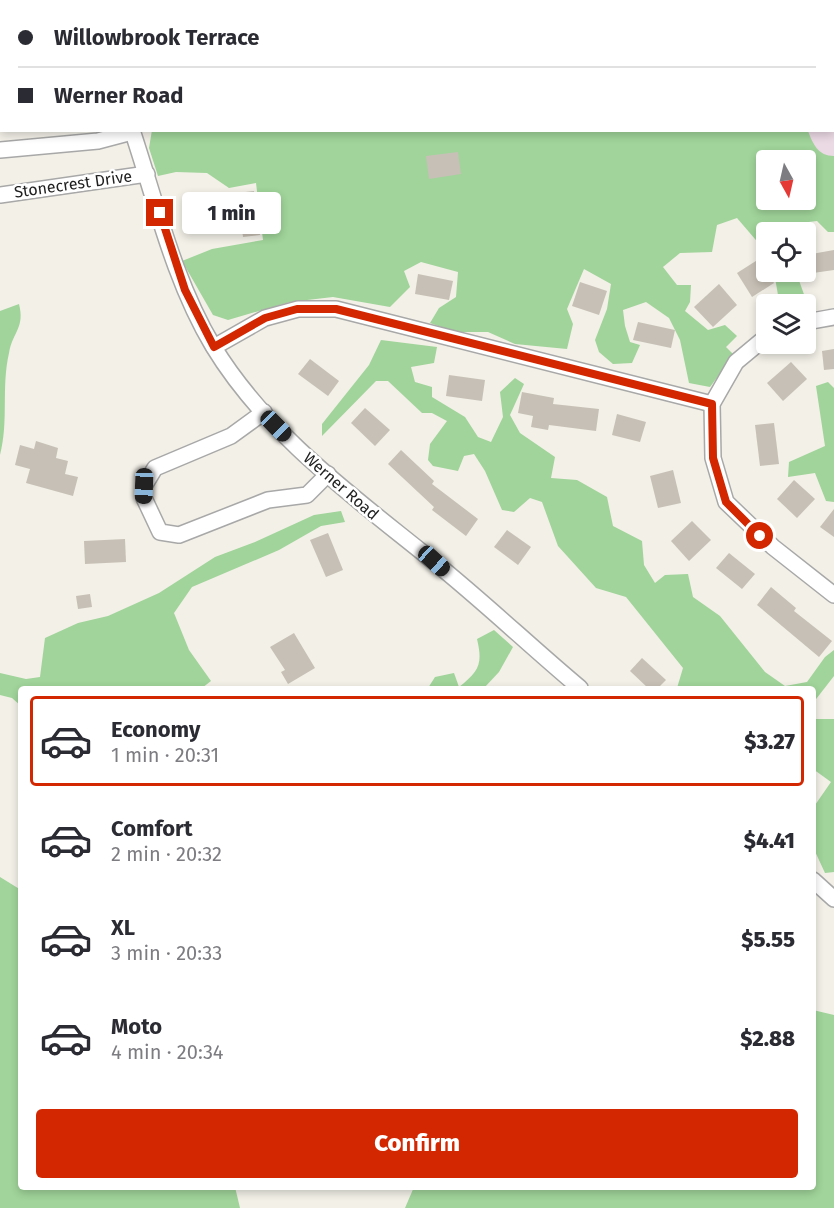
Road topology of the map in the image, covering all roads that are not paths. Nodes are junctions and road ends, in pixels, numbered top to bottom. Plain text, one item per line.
1 (129, 132) edge
2 (132, 132) edge
3 (0, 150) edge
4 (147, 174) junction
5 (0, 195) edge
6 (834, 317) edge
7 (816, 320) edge
8 (756, 345) edge
9 (214, 347) junction
10 (712, 404) junction
11 (264, 412) junction
12 (328, 474) junction
13 (834, 595) edge
14 (578, 686) edge
15 (816, 883) edge
16 (834, 899) edge

1 - 3 street
2 - 4 street, Werner Road
4 - 5 street, Stonecrest Drive
4 - 9 street, Werner Road
6 - 7 street
8 - 10 street
9 - 10 street
9 - 11 street, Werner Road
10 - 13 street
11 - 12 street, Werner Road
11 - 12 street
12 - 14 street, Werner Road
15 - 16 street

